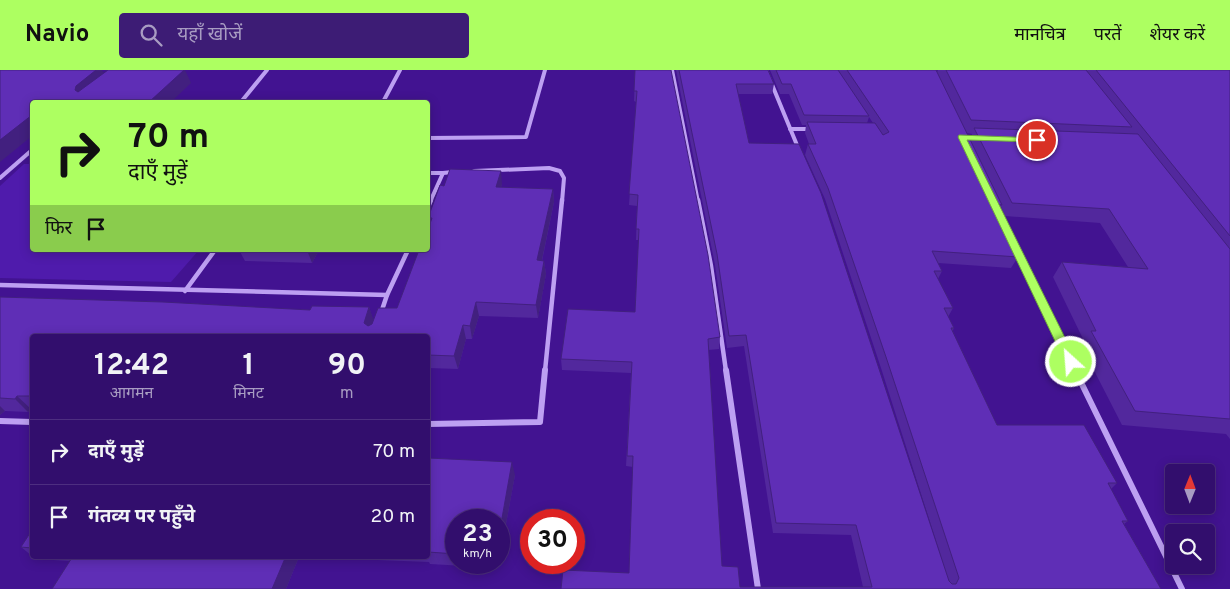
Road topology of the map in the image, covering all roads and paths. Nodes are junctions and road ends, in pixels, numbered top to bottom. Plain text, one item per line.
1 (267, 70) edge
2 (400, 70) edge
3 (545, 70) edge
4 (672, 70) edge
5 (766, 70) edge
6 (243, 100) edge
7 (384, 100) edge
8 (790, 129) junction
9 (818, 129) edge
10 (430, 138) edge
11 (30, 152) edge
12 (801, 155) edge
13 (25, 156) junction
14 (30, 156) edge
15 (470, 171) edge
16 (461, 172) edge
17 (430, 173) edge
18 (443, 173) junction
19 (0, 178) edge
20 (991, 198) edge
21 (430, 202) edge
22 (214, 252) edge
23 (407, 252) edge
24 (0, 285) edge
25 (185, 291) junction
26 (387, 295) junction
27 (379, 320) edge
28 (0, 421) edge
29 (30, 422) edge
30 (430, 424) edge
31 (758, 589) edge
32 (1182, 589) edge

1 - 6 street
2 - 7 street
3 - 10 street
4 - 31 street
5 - 8 street
8 - 9 street
8 - 12 street
11 - 13 street
13 - 14 street
13 - 19 street
15 - 30 street
16 - 18 street
17 - 18 street
18 - 21 street
20 - 32 street
22 - 25 street
23 - 26 street
24 - 25 street
25 - 26 street
26 - 27 street
28 - 29 street

